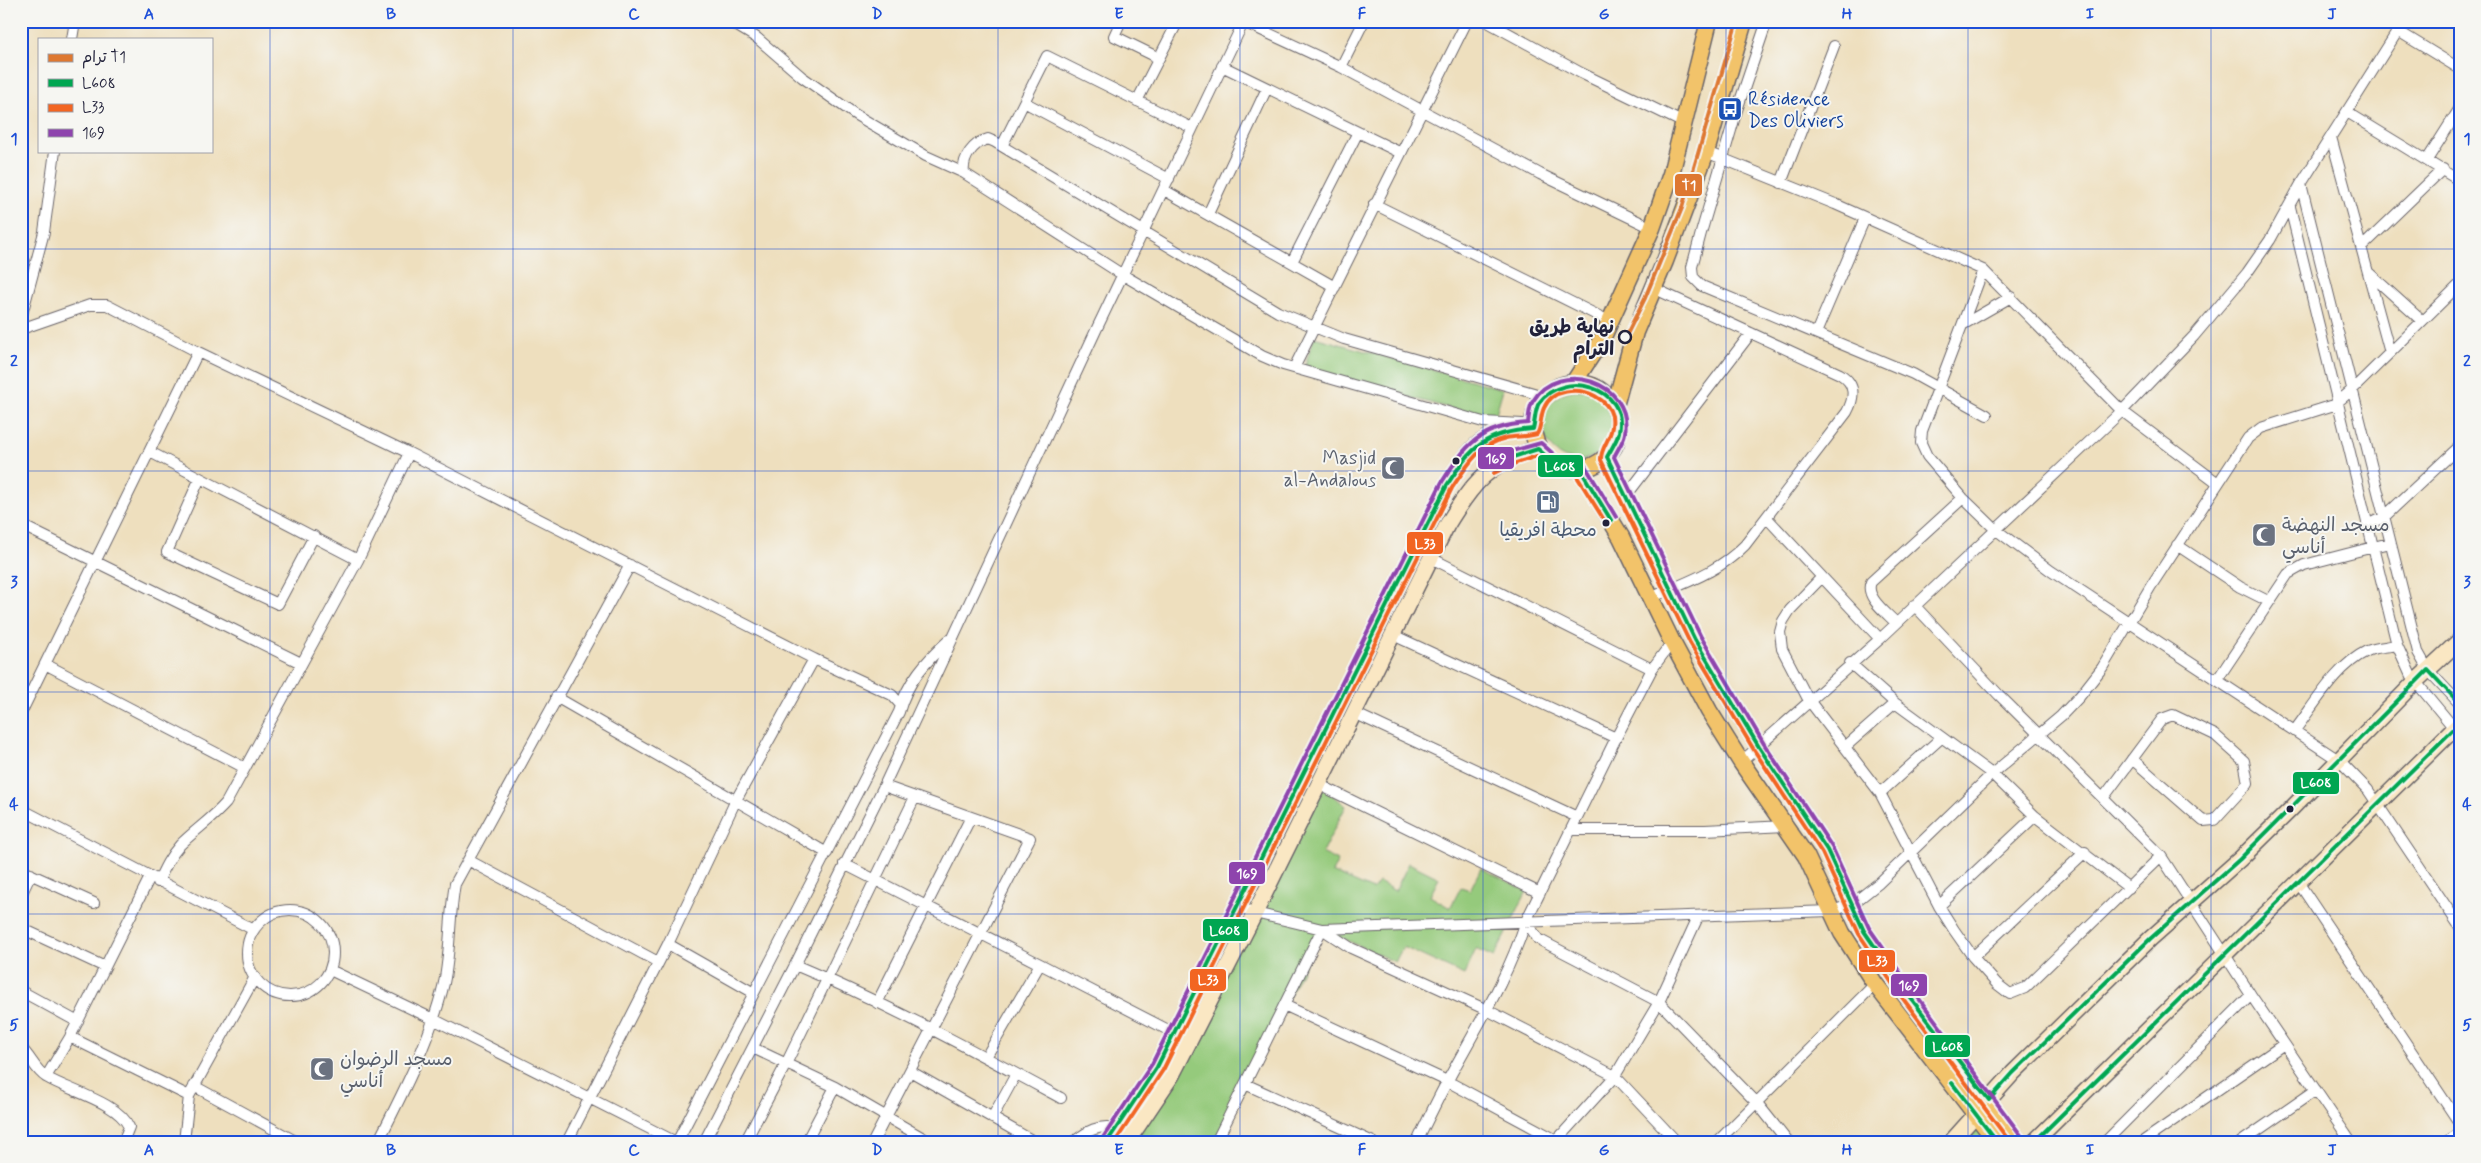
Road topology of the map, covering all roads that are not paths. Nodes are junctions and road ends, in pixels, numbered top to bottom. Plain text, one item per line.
1 (75, 21) edge
2 (729, 21) edge
3 (1121, 21) edge
4 (1178, 21) edge
5 (1364, 21) edge
6 (1467, 21) edge
7 (1486, 21) edge
8 (1709, 21) edge
9 (1744, 21) edge
10 (1767, 21) edge
11 (2404, 21) edge
12 (1244, 22) edge
13 (2398, 31) junction
14 (72, 38) edge
15 (1834, 46) dead end
16 (1159, 58) junction
17 (1222, 66) junction
18 (1341, 67) junction
19 (2460, 69) edge
20 (1268, 88) junction
21 (1137, 101) junction
22 (1024, 102) junction
23 (2460, 108) edge
24 (1422, 111) junction
25 (2347, 112) junction
26 (1684, 123) junction
27 (1192, 128) junction
28 (1358, 132) junction
29 (2331, 136) junction
30 (1002, 146) junction
31 (55, 152) edge
32 (1706, 152) junction
33 (1401, 153) junction
34 (1723, 159) junction
35 (2427, 160) junction
36 (2443, 169) junction
37 (964, 173) junction
38 (1169, 179) junction
39 (2460, 181) edge
40 (1781, 183) junction
41 (2301, 184) junction
42 (1164, 190) junction
43 (1374, 204) junction
44 (2290, 207) junction
45 (1208, 214) junction
46 (1865, 218) junction
47 (1652, 228) junction
48 (1144, 232) junction
49 (2362, 247) junction
50 (1292, 262) junction
51 (1983, 270) junction
52 (2369, 273) junction
53 (1123, 276) junction
54 (2460, 284) edge
55 (1335, 287) junction
56 (1653, 288) junction
57 (2010, 297) junction
58 (21, 318) edge
59 (2422, 321) junction
60 (1610, 322) junction
61 (1964, 324) junction
62 (1315, 328) junction
63 (21, 329) edge
64 (1751, 333) junction
65 (1816, 333) junction
66 (198, 352) junction
67 (2390, 353) junction
68 (1294, 368) junction
69 (1574, 382) junction
70 (1937, 387) junction
71 (2352, 390) junction
72 (1544, 396) junction
73 (2338, 401) junction
74 (1615, 406) junction
75 (2122, 411) junction
76 (1987, 415) dead end
77 (1483, 422) junction
78 (1533, 426) junction
79 (1484, 440) junction
80 (2460, 446) edge
81 (1538, 450) junction
82 (150, 452) junction
83 (409, 453) junction
84 (1606, 457) junction
85 (1580, 469) junction
86 (200, 478) junction
87 (2218, 483) junction
88 (1626, 496) junction
89 (1963, 498) junction
90 (2384, 517) junction
91 (1767, 518) junction
92 (2369, 524) junction
93 (21, 525) edge
94 (1995, 529) junction
95 (314, 536) junction
96 (2389, 543) junction
97 (2177, 546) junction
98 (2374, 547) junction
99 (1431, 558) junction
100 (96, 560) junction
101 (358, 560) junction
102 (630, 565) junction
103 (1822, 577) junction
104 (1670, 589) junction
105 (1650, 598) junction
106 (2268, 601) junction
107 (1914, 604) junction
108 (2130, 621) junction
109 (1896, 623) junction
110 (1393, 635) junction
111 (953, 636) junction
112 (1880, 639) junction
113 (2460, 640) edge
114 (1672, 642) junction
115 (2398, 645) junction
116 (814, 659) junction
117 (301, 663) junction
118 (1850, 663) junction
119 (46, 664) junction
120 (1652, 669) junction
121 (2428, 670) junction
122 (2217, 680) junction
123 (2415, 682) junction
124 (556, 697) junction
125 (1808, 699) junction
126 (899, 703) junction
127 (1895, 703) junction
128 (2460, 704) edge
129 (21, 713) edge
130 (1354, 713) junction
131 (2457, 725) edge
132 (2295, 730) junction
133 (2038, 733) junction
134 (1616, 738) junction
135 (1941, 738) junction
136 (1759, 747) junction
137 (1845, 747) junction
138 (2132, 760) junction
139 (2340, 760) junction
140 (1741, 762) junction
141 (245, 768) junction
142 (1992, 774) junction
143 (1320, 785) junction
144 (884, 786) junction
145 (1880, 793) junction
146 (915, 797) junction
147 (2104, 797) junction
148 (736, 800) junction
149 (2378, 804) junction
150 (21, 809) edge
151 (2035, 816) junction
152 (971, 817) junction
153 (1578, 817) junction
154 (1786, 826) junction
155 (1571, 830) junction
156 (2085, 852) junction
157 (827, 854) junction
158 (1912, 854) junction
159 (2162, 856) junction
160 (468, 860) junction
161 (844, 864) junction
162 (21, 870) edge
163 (31, 874) junction
164 (154, 880) junction
165 (875, 880) junction
166 (2298, 882) junction
167 (2129, 888) junction
168 (1540, 893) junction
169 (21, 895) edge
170 (2191, 902) junction
171 (94, 903) dead end
172 (1851, 905) junction
173 (926, 906) junction
174 (1939, 906) junction
175 (1238, 907) junction
176 (1831, 911) junction
177 (1255, 914) junction
178 (1698, 917) junction
179 (1526, 921) junction
180 (2460, 927) edge
181 (21, 928) edge
182 (1322, 929) junction
183 (254, 930) junction
184 (980, 934) junction
185 (668, 944) junction
186 (2224, 955) junction
187 (1973, 957) junction
188 (658, 962) junction
189 (1040, 964) junction
190 (795, 965) junction
191 (105, 967) junction
192 (330, 970) junction
193 (255, 977) junction
194 (827, 978) junction
195 (1875, 984) junction
196 (21, 991) edge
197 (754, 993) junction
198 (2251, 995) junction
199 (1659, 1002) junction
200 (877, 1003) junction
201 (1284, 1005) junction
202 (1487, 1010) junction
203 (433, 1019) junction
204 (78, 1022) junction
205 (930, 1029) junction
206 (1174, 1033) junction
207 (70, 1036) junction
208 (2284, 1044) junction
209 (21, 1048) edge
210 (753, 1048) junction
211 (986, 1058) junction
212 (786, 1064) junction
213 (910, 1071) junction
214 (1016, 1074) junction
215 (1615, 1076) junction
216 (46, 1077) junction
217 (1447, 1081) junction
218 (1245, 1084) junction
219 (194, 1086) junction
220 (834, 1087) junction
221 (2316, 1090) junction
222 (189, 1096) junction
223 (589, 1098) junction
224 (1061, 1098) dead end
225 (1989, 1100) junction
226 (1135, 1102) junction
227 (1757, 1103) junction
228 (1149, 1111) junction
229 (1976, 1115) junction
230 (885, 1117) junction
231 (992, 1118) junction
232 (2460, 1124) edge
233 (1116, 1128) junction
234 (2460, 1133) edge
235 (925, 1140) edge
236 (2346, 1140) edge
237 (1557, 1141) edge
238 (123, 1142) edge
239 (184, 1142) edge
240 (297, 1142) edge
241 (378, 1142) edge
242 (567, 1142) edge
243 (677, 1142) edge
244 (704, 1142) edge
245 (745, 1142) edge
246 (806, 1142) edge
247 (872, 1142) edge
248 (1035, 1142) edge
249 (1074, 1142) edge
250 (1107, 1142) edge
251 (1127, 1142) edge
252 (1216, 1142) edge
253 (1373, 1142) edge
254 (1417, 1142) edge
255 (1677, 1142) edge
256 (1717, 1142) edge
257 (1788, 1142) edge
258 (1951, 1142) edge
259 (1996, 1142) edge
260 (2018, 1142) edge
261 (2034, 1142) edge
262 (2105, 1142) edge
263 (2142, 1142) edge
264 (2241, 1142) edge
265 (2446, 1142) edge

1 - 14 street
2 - 37 street
3 - 16 street
4 - 16 street
5 - 18 street
6 - 24 street
7 - 26 street
8 - 26 main road
9 - 32 main road
10 - 34 street
11 - 13 street
12 - 17 street
12 - 18 street
13 - 19 street
13 - 25 street
15 - 40 street
16 - 21 street
17 - 20 street
17 - 27 street
18 - 24 street
20 - 28 street
20 - 45 street
21 - 22 street
21 - 27 street
22 - 30 street
22 - 38 street
23 - 35 street
24 - 33 street
24 - 47 street
25 - 29 street
25 - 35 street
26 - 47 main road
27 - 38 street
28 - 33 street
28 - 50 street
29 - 41 street
29 - 49 street
30 - 37 street
30 - 48 street
31 - 58 street
32 - 34 street
32 - 56 main road
33 - 43 street
34 - 40 street
34 - 65 street
35 - 36 street
36 - 39 street
36 - 49 street
37 - 53 street
38 - 42 street
40 - 46 street
41 - 44 street
41 - 71 street
42 - 45 street
42 - 48 street
43 - 55 street
43 - 60 street
44 - 73 street
44 - 75 street
45 - 50 street
46 - 51 street
46 - 65 street
47 - 60 main road
48 - 53 street
48 - 62 street
49 - 52 street
50 - 55 street
51 - 57 street
51 - 61 street
52 - 59 street
52 - 67 street
53 - 68 street
53 - 111 street
54 - 59 street
55 - 62 street
56 - 64 street
56 - 74 main road
57 - 61 street
57 - 75 street
59 - 67 street
60 - 69 main road
61 - 70 street
62 - 68 street
62 - 72 street
63 - 66 street
64 - 88 street
64 - 91 street
65 - 70 street
66 - 82 street
66 - 83 street
67 - 71 street
68 - 77 street
69 - 72 main road
69 - 74 main road
70 - 76 street
70 - 89 street
71 - 73 street
71 - 90 street
72 - 78 main road
73 - 87 street
73 - 92 street
74 - 84 main road
75 - 87 street
75 - 94 street
77 - 78 street
77 - 79 street
78 - 79 street
78 - 81 main road
79 - 175 street
80 - 90 street
81 - 85 main road
81 - 99 street
82 - 86 street
82 - 100 street
83 - 101 street
83 - 102 street
84 - 85 main road
84 - 88 main road
85 - 105 main road
86 - 95 street
86 - 95 street
87 - 97 street
88 - 104 main road
89 - 94 street
89 - 109 street
90 - 92 street
90 - 96 street
91 - 103 street
91 - 104 street
92 - 98 street
93 - 100 street
94 - 107 street
94 - 108 street
95 - 101 street
96 - 98 street
96 - 121 street
97 - 106 street
97 - 108 street
98 - 106 street
98 - 115 street
99 - 110 street
99 - 120 street
100 - 117 street
100 - 119 street
101 - 117 street
102 - 116 street
102 - 124 street
103 - 112 street
103 - 125 street
104 - 105 street
104 - 136 main road
105 - 114 main road
106 - 122 street
107 - 109 street
107 - 133 street
108 - 122 street
108 - 133 street
109 - 112 street
110 - 130 street
110 - 134 street
111 - 126 street
111 - 144 street
112 - 118 street
113 - 121 street
114 - 120 street
114 - 140 main road
115 - 123 street
115 - 132 street
116 - 126 street
116 - 148 street
117 - 141 street
118 - 125 street
118 - 127 street
119 - 129 street
119 - 141 street
120 - 134 street
121 - 123 street
121 - 128 street
122 - 132 street
123 - 131 street
123 - 139 street
124 - 148 street
124 - 160 street
125 - 136 street
125 - 137 street
126 - 157 street
127 - 135 street
127 - 137 street
130 - 143 street
130 - 153 street
131 - 149 street
132 - 139 street
133 - 142 street
133 - 147 street
134 - 153 street
135 - 142 street
135 - 145 street
136 - 140 street
136 - 172 main road
137 - 145 street
138 - 138 street
138 - 147 street
139 - 149 street
139 - 170 street
140 - 154 main road
141 - 164 street
142 - 151 street
142 - 158 street
143 - 168 street
143 - 177 street
144 - 146 street
144 - 161 street
145 - 158 street
146 - 152 street
146 - 165 street
147 - 159 street
148 - 157 street
148 - 185 street
149 - 166 street
149 - 180 street
150 - 164 street
151 - 156 street
151 - 174 street
152 - 173 street
152 - 184 street
153 - 155 street
154 - 155 street
154 - 176 main road
155 - 168 street
156 - 167 street
156 - 187 street
157 - 197 street
158 - 172 street
158 - 174 street
159 - 167 street
159 - 170 street
160 - 188 street
160 - 203 street
161 - 165 street
161 - 190 street
162 - 163 street
163 - 169 street
163 - 171 street
164 - 183 street
164 - 191 street
165 - 173 street
165 - 194 street
166 - 186 street
166 - 232 street
167 - 187 street
168 - 179 street
170 - 186 street
170 - 225 street
172 - 176 street
172 - 225 main road
173 - 184 street
173 - 200 street
174 - 187 street
175 - 177 street
175 - 206 street
176 - 178 street
176 - 195 main road
177 - 182 street
177 - 228 street
178 - 179 street
178 - 199 street
179 - 182 street
179 - 199 street
179 - 202 street
181 - 191 street
182 - 201 street
182 - 202 street
183 - 192 street
183 - 193 street
184 - 189 street
184 - 205 street
185 - 188 street
185 - 197 street
186 - 198 street
186 - 261 street
188 - 223 street
189 - 206 street
189 - 211 street
190 - 194 street
190 - 210 street
191 - 204 street
192 - 193 street
192 - 203 street
193 - 219 street
194 - 200 street
194 - 212 street
195 - 227 street
195 - 229 main road
196 - 204 street
197 - 243 street
198 - 208 street
198 - 262 street
199 - 215 street
199 - 227 street
200 - 205 street
201 - 217 street
201 - 218 street
202 - 215 street
202 - 217 street
203 - 223 street
203 - 241 street
204 - 207 street
205 - 211 street
205 - 213 street
206 - 226 street
207 - 216 street
207 - 222 street
208 - 221 street
208 - 263 street
209 - 216 street
210 - 212 street
210 - 244 street
211 - 214 street
212 - 220 street
212 - 245 street
213 - 230 street
213 - 231 street
214 - 224 street
214 - 231 street
215 - 237 street
215 - 255 street
216 - 238 street
217 - 237 street
217 - 254 street
218 - 252 street
218 - 253 street
219 - 222 street
219 - 240 street
220 - 230 street
220 - 246 street
221 - 236 street
221 - 264 street
222 - 239 street
223 - 242 street
223 - 243 street
225 - 229 street
225 - 260 main road
226 - 228 street
226 - 233 street
227 - 256 street
227 - 257 street
228 - 251 street
229 - 258 street
229 - 259 main road
230 - 235 street
230 - 247 street
231 - 248 street
233 - 249 street
233 - 250 street
234 - 265 street

